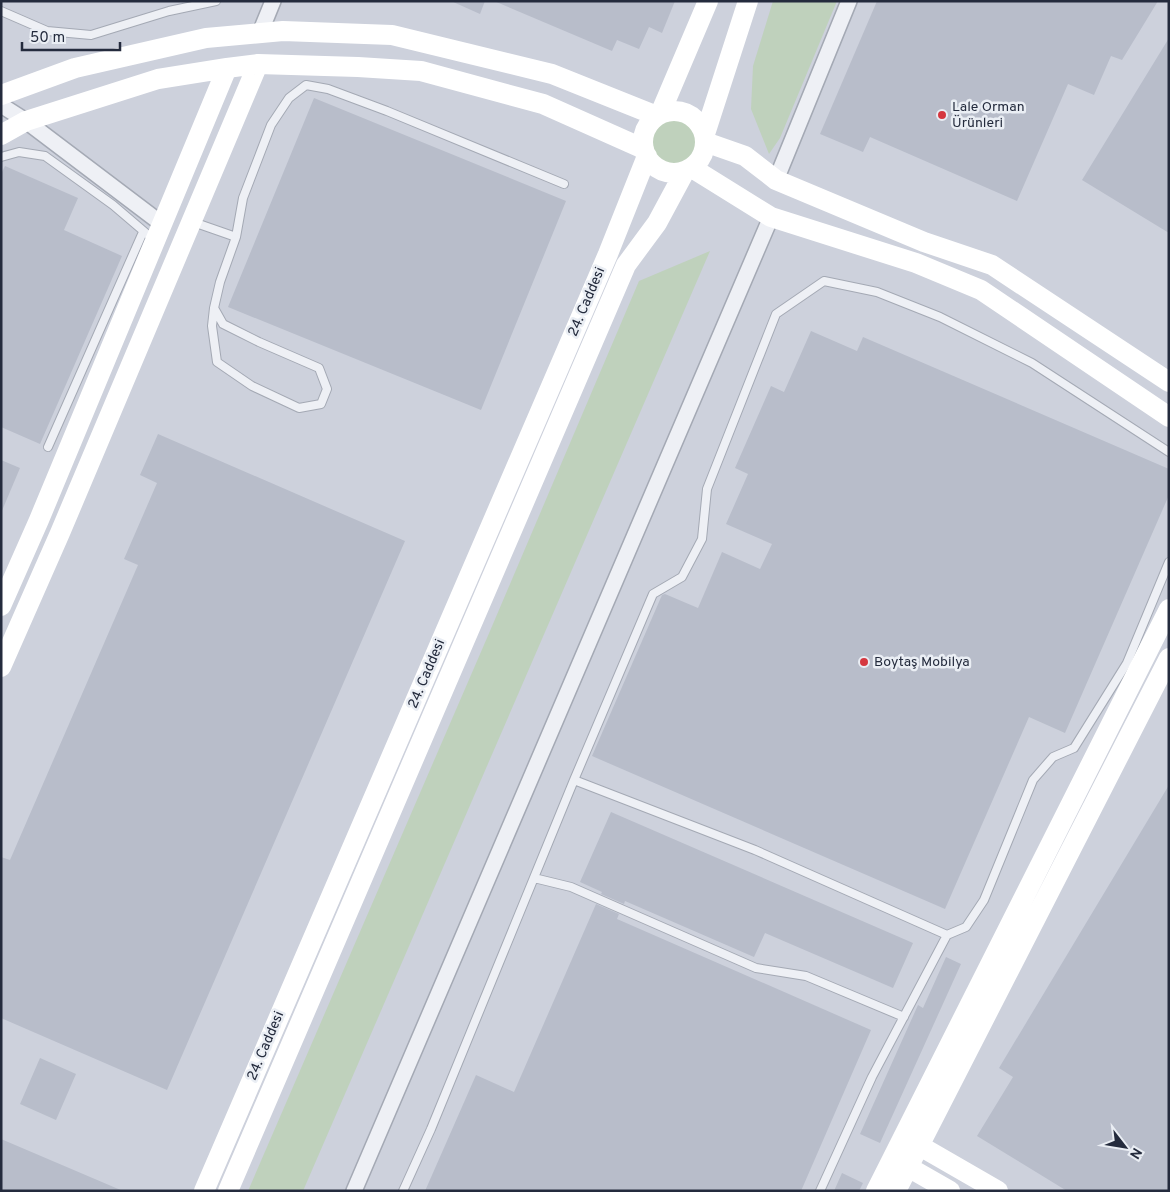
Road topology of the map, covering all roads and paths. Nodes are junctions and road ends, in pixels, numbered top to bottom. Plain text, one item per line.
1 (216, 1) edge
2 (273, 1) edge
3 (708, 1) edge
4 (748, 1) edge
5 (849, 1) edge
6 (1, 11) edge
7 (260, 33) junction
8 (258, 64) junction
9 (227, 68) junction
10 (1, 95) edge
11 (1, 105) edge
12 (659, 115) junction
13 (26, 121) junction
14 (1, 136) edge
15 (705, 138) junction
16 (645, 152) junction
17 (1, 157) edge
18 (688, 169) junction
19 (776, 180) junction
20 (564, 184) dead end
21 (771, 217) junction
22 (192, 221) junction
23 (154, 232) junction
24 (236, 237) junction
25 (214, 308) junction
26 (1169, 382) edge
27 (1169, 417) edge
28 (48, 447) dead end
29 (1169, 452) edge
30 (1169, 562) edge
31 (1, 606) edge
32 (1169, 609) edge
33 (1169, 658) edge
34 (1, 667) edge
35 (574, 780) junction
36 (534, 878) junction
37 (947, 935) junction
38 (904, 1016) junction
39 (920, 1146) junction
40 (897, 1149) junction
41 (908, 1167) junction
42 (204, 1191) edge
43 (228, 1191) edge
44 (354, 1191) edge
45 (403, 1191) edge
46 (820, 1191) edge
47 (876, 1191) edge
48 (896, 1191) edge
49 (950, 1191) edge
50 (998, 1191) edge

1 - 6 lane
2 - 7 street
3 - 12 street
4 - 15 street
5 - 19 street
7 - 10 street
7 - 12 street
8 - 9 street
8 - 16 street
8 - 22 street
9 - 13 street
9 - 23 street
11 - 13 street
12 - 15 street
12 - 16 street
13 - 14 street
13 - 23 street
15 - 18 street
15 - 19 street
16 - 18 street
16 - 42 street, 24. Caddesi
17 - 23 lane
18 - 21 street
18 - 43 street, 24. Caddesi
19 - 26 street
20 - 24 lane
21 - 27 street
21 - 44 street
22 - 24 lane
22 - 34 street
23 - 28 lane
23 - 31 street
24 - 25 lane
25 - 25 lane
29 - 35 lane
30 - 37 lane
32 - 40 street
33 - 39 street
35 - 36 lane
35 - 37 lane
36 - 38 lane
36 - 45 lane
37 - 38 lane
38 - 46 lane
39 - 40 street
39 - 41 street
39 - 50 street
40 - 41 street
40 - 47 street
41 - 48 street
41 - 49 street

